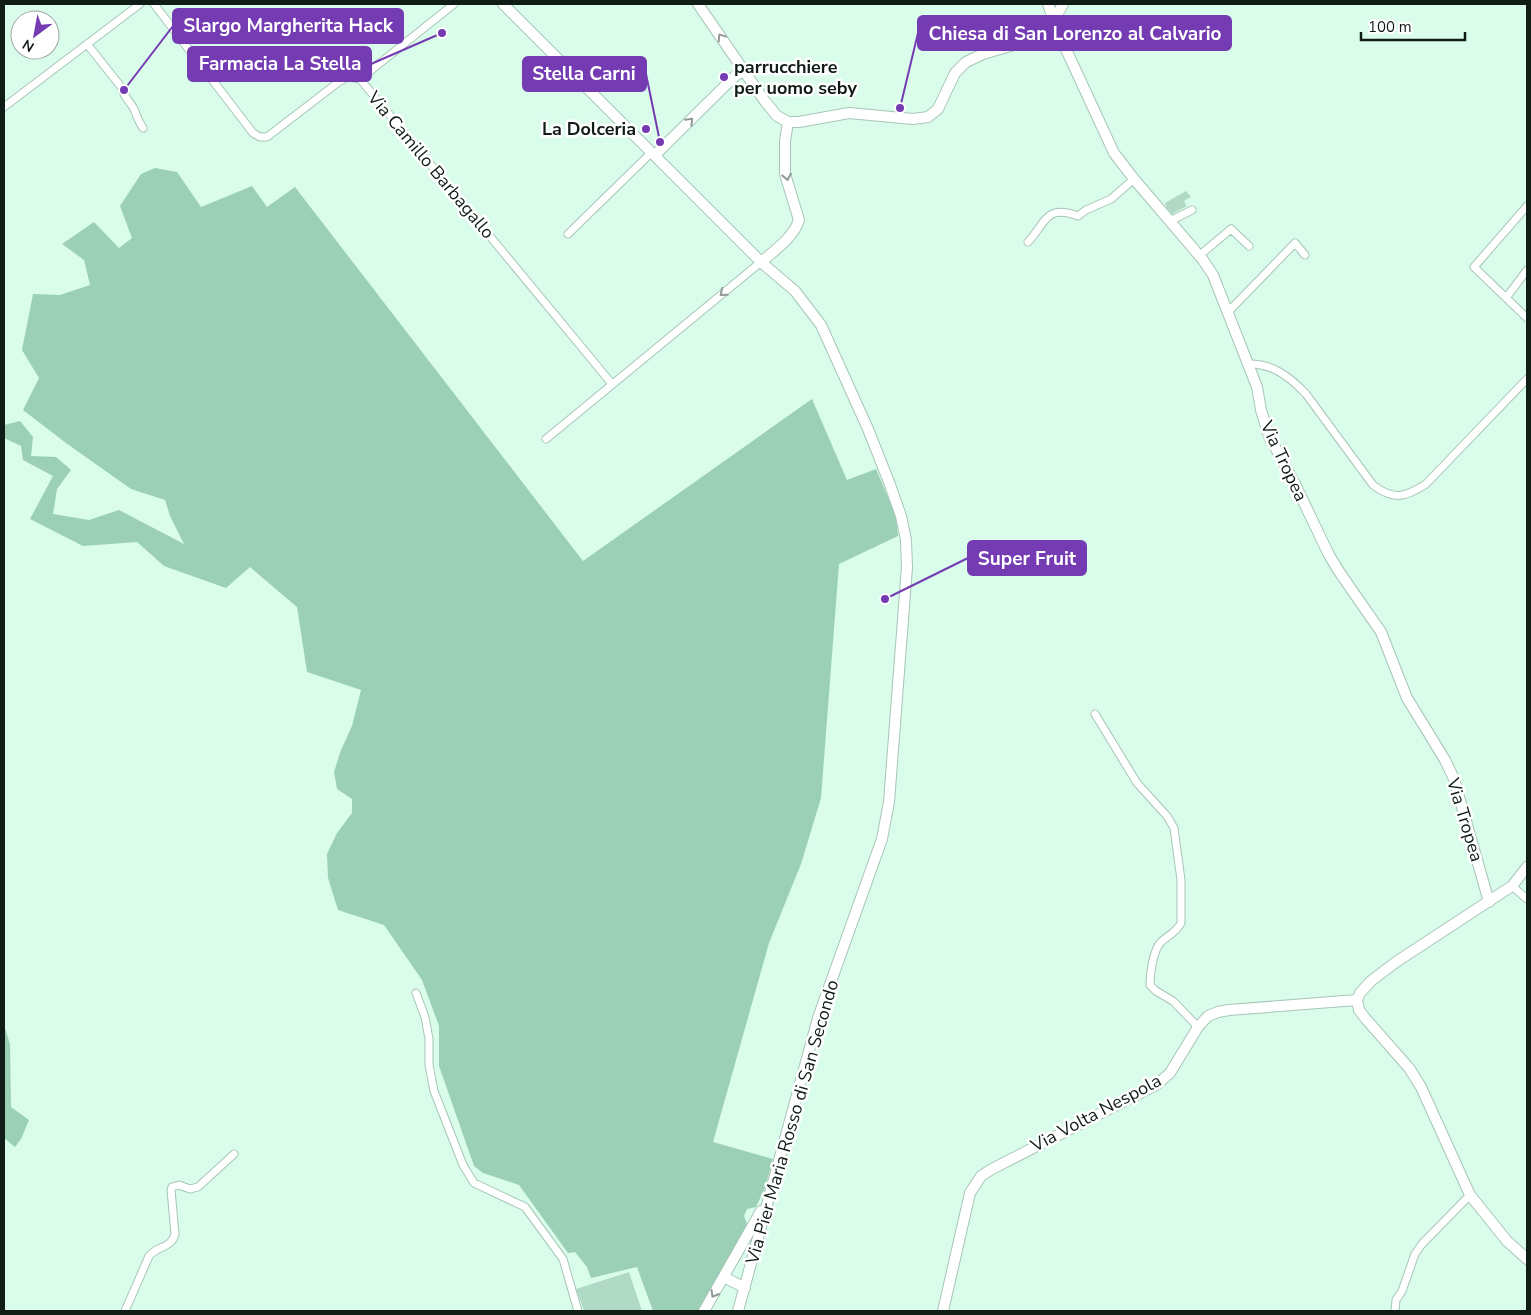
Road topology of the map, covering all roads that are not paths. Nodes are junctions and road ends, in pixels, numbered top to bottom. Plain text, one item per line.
1 (140, 4) edge
2 (154, 4) edge
3 (454, 4) edge
4 (503, 4) edge
5 (698, 4) edge
6 (1048, 4) edge
7 (1063, 4) edge
8 (1053, 18) junction
9 (1058, 32) junction
10 (87, 44) junction
11 (743, 71) junction
12 (360, 79) junction
13 (4, 107) edge
14 (787, 125) junction
15 (143, 128) dead end
16 (653, 154) junction
17 (1134, 179) junction
18 (1527, 206) edge
19 (1192, 210) dead end
20 (1170, 221) junction
21 (568, 234) dead end
22 (1028, 242) dead end
23 (1249, 246) dead end
24 (1305, 255) dead end
25 (1200, 256) junction
26 (761, 262) junction
27 (1527, 270) edge
28 (1506, 298) junction
29 (1228, 312) junction
30 (1527, 318) edge
31 (1248, 364) junction
32 (1527, 379) edge
33 (612, 384) junction
34 (546, 439) dead end
35 (1095, 714) dead end
36 (1527, 867) edge
37 (1512, 886) junction
38 (1527, 899) edge
39 (1489, 902) junction
40 (416, 993) dead end
41 (1357, 1000) junction
42 (1198, 1027) junction
43 (234, 1154) dead end
44 (776, 1173) junction
45 (1470, 1195) junction
46 (1527, 1259) edge
47 (724, 1277) junction
48 (745, 1288) junction
49 (125, 1311) edge
50 (578, 1311) edge
51 (704, 1311) edge
52 (738, 1311) edge
53 (943, 1311) edge
54 (1395, 1311) edge

1 - 10 street
2 - 12 street, Via Camillo Barbagallo
3 - 12 street
4 - 16 street, Via Pier Maria Rosso di San Secondo
11 -> 5 street
6 - 8 street, Via Tropea
7 - 8 street
8 - 9 street, Via Tropea
9 - 14 street
9 - 17 street, Via Tropea
10 - 13 street
10 - 15 street
11 - 14 street
16 -> 11 street
12 - 33 street, Via Camillo Barbagallo
14 -> 26 street
16 - 21 street
16 - 26 street, Via Pier Maria Rosso di San Secondo
17 - 20 street, Via Tropea
17 - 22 street
18 - 28 street
19 - 20 street
20 - 25 street, Via Tropea
23 - 25 street
24 - 29 street
25 - 29 street, Via Tropea
26 -> 33 street
26 - 44 street, Via Pier Maria Rosso di San Secondo
27 - 28 street
28 - 30 street
29 - 31 street, Via Tropea
31 - 32 street
31 - 39 street, Via Tropea
33 - 34 street
35 - 42 street
36 - 37 street
37 - 38 street
37 - 39 street
39 - 41 street
40 - 50 street
41 - 42 street, Via Volta Nespola
41 - 45 street
42 - 53 street, Via Volta Nespola
43 - 49 street
44 - 47 street
44 - 48 street, Via Pier Maria Rosso di San Secondo
45 - 46 street
45 - 54 street
47 - 48 street
47 -> 51 street
48 - 52 street, Via Pier Maria Rosso di San Secondo

